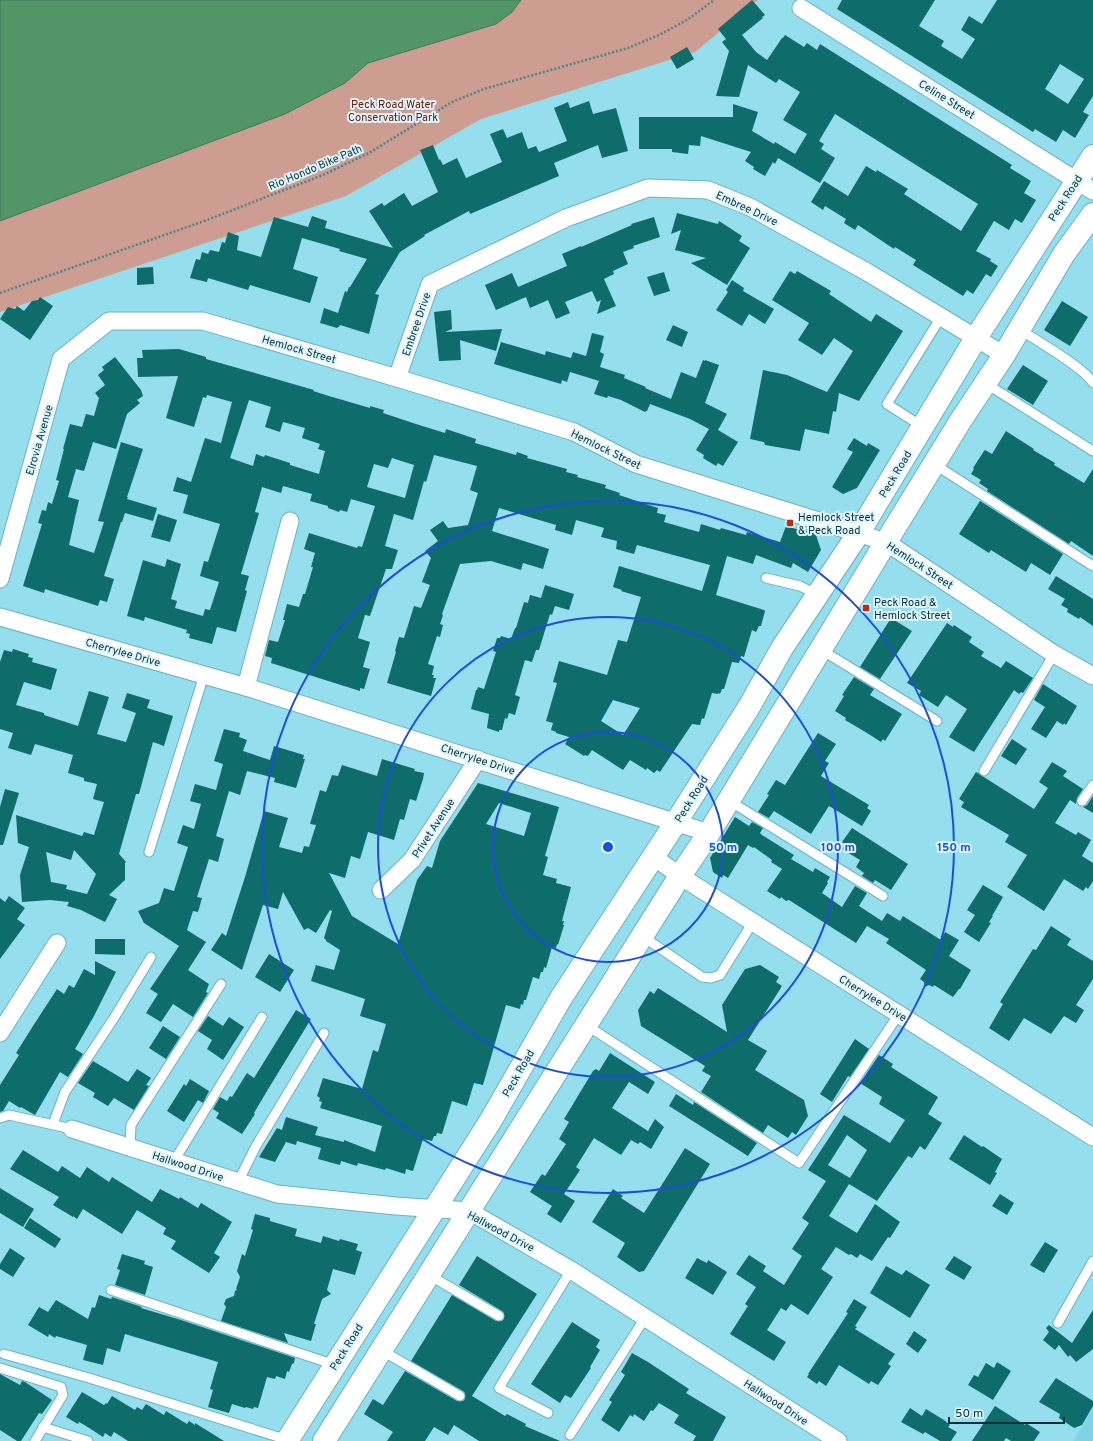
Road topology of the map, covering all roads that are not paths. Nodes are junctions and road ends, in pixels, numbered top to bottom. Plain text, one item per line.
1 (801, 8) dead end
2 (1093, 156) edge
3 (1085, 186) edge
4 (1093, 214) edge
5 (941, 317) junction
6 (109, 321) joint
7 (1019, 329) junction
8 (976, 338) junction
9 (1004, 355) junction
10 (397, 378) junction
11 (1093, 383) edge
12 (985, 384) junction
13 (923, 427) junction
14 (1093, 451) edge
15 (934, 464) junction
16 (290, 521) dead end
17 (858, 534) junction
18 (886, 542) junction
19 (1093, 566) edge
20 (766, 578) dead end
21 (0, 579) edge
22 (818, 595) junction
23 (0, 617) edge
24 (820, 649) junction
25 (1054, 654) junction
26 (204, 675) junction
27 (1093, 676) edge
28 (246, 687) junction
29 (936, 721) dead end
30 (478, 759) junction
31 (984, 771) dead end
32 (1093, 786) edge
33 (728, 800) junction
34 (1082, 801) dead end
35 (676, 822) junction
36 (709, 833) junction
37 (149, 852) dead end
38 (654, 857) junction
39 (680, 876) junction
40 (381, 890) dead end
41 (883, 896) dead end
42 (753, 922) junction
43 (642, 936) junction
44 (57, 943) dead end
45 (151, 957) dead end
46 (221, 984) dead end
47 (899, 1014) junction
48 (262, 1018) dead end
49 (586, 1025) junction
50 (0, 1033) edge
51 (324, 1033) dead end
52 (0, 1118) edge
53 (53, 1124) junction
54 (72, 1129) joint
55 (1093, 1137) edge
56 (130, 1147) junction
57 (174, 1161) junction
58 (238, 1182) junction
59 (434, 1209) junction
60 (469, 1212) junction
61 (1093, 1261) edge
62 (571, 1270) junction
63 (429, 1275) junction
64 (111, 1290) dead end
65 (499, 1316) dead end
66 (645, 1318) junction
67 (1058, 1323) dead end
68 (381, 1350) junction
69 (4, 1354) dead end
70 (335, 1365) junction
71 (0, 1368) edge
72 (460, 1396) dead end
73 (548, 1413) dead end
74 (43, 1427) junction
75 (570, 1435) dead end
76 (287, 1440) edge
77 (35, 1441) edge
78 (88, 1441) edge
79 (324, 1441) edge
80 (838, 1441) edge

1 - 3 street, Celine Street
2 - 3 main road, Peck Road
3 - 8 main road, Peck Road
4 - 7 main road
5 - 8 street, Embree Drive
5 - 10 street, Embree Drive
5 - 13 lane
6 - 10 street, Hemlock Street
6 - 21 street, Elrovia Avenue
7 - 9 main road
7 - 11 lane
8 - 9 street, Embree Drive
8 - 13 main road, Peck Road
9 - 12 main road
10 - 17 street, Hemlock Street
12 - 14 lane
12 - 15 main road
13 - 17 main road, Peck Road
15 - 18 main road
15 - 19 lane
16 - 28 street
17 - 18 street, Hemlock Street
17 - 22 main road, Peck Road
18 - 24 main road
18 - 25 street, Hemlock Street
20 - 22 lane
22 - 35 main road, Peck Road
23 - 26 street, Cherrylee Drive
24 - 29 lane
24 - 33 main road
25 - 27 street, Hemlock Street
25 - 31 lane
26 - 28 street, Cherrylee Drive
26 - 37 lane
28 - 30 street, Cherrylee Drive
30 - 35 street, Cherrylee Drive
30 - 40 street, Privet Avenue
32 - 34 lane
33 - 36 main road
33 - 41 lane
35 - 36 street, Cherrylee Drive
35 - 38 main road, Peck Road
36 - 39 main road
38 - 39 street, Cherrylee Drive
38 - 59 main road, Peck Road
39 - 42 street, Cherrylee Drive
39 - 43 main road
42 - 43 lane
42 - 47 street, Cherrylee Drive
43 - 49 main road
44 - 50 street
45 - 53 lane
46 - 56 lane
47 - 49 lane
47 - 55 street, Cherrylee Drive
48 - 57 lane
49 - 60 main road
51 - 58 lane
52 - 53 lane
53 - 54 lane
54 - 56 street, Hallwood Drive
56 - 57 street, Hallwood Drive
57 - 58 street, Hallwood Drive
58 - 59 street, Hallwood Drive
59 - 60 street, Hallwood Drive
59 - 70 main road, Peck Road
60 - 62 street, Hallwood Drive
60 - 63 main road
61 - 67 lane
62 - 66 street, Hallwood Drive
62 - 73 lane
63 - 65 lane
63 - 68 main road
64 - 70 lane
66 - 75 lane
66 - 80 street, Hallwood Drive
68 - 72 lane
68 - 79 main road
69 - 76 lane
70 - 76 main road, Peck Road
71 - 74 lane
74 - 77 lane
74 - 78 lane

